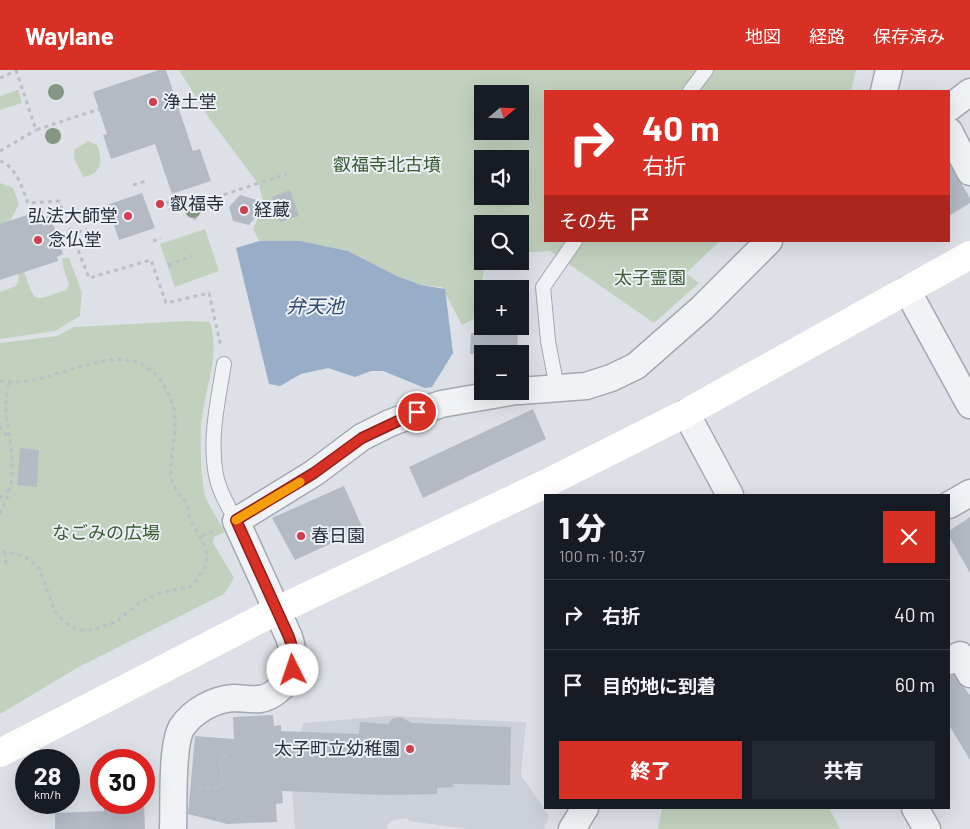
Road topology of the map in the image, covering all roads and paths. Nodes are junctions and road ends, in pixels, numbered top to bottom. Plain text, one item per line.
1 (17, 70) edge
2 (706, 70) edge
3 (890, 70) edge
4 (0, 78) edge
5 (691, 90) edge
6 (884, 90) edge
7 (970, 92) edge
8 (950, 107) edge
9 (99, 109) dead end
10 (36, 130) junction
11 (950, 133) edge
12 (0, 151) edge
13 (0, 160) edge
14 (970, 172) edge
15 (287, 174) dead end
16 (146, 181) dead end
17 (133, 185) dead end
18 (167, 201) dead end
19 (201, 202) dead end
20 (171, 210) dead end
21 (199, 217) dead end
22 (193, 219) dead end
23 (87, 228) dead end
24 (78, 232) dead end
25 (161, 238) dead end
26 (153, 241) dead end
27 (574, 242) edge
28 (768, 242) edge
29 (970, 254) edge
30 (192, 256) dead end
31 (168, 265) dead end
32 (907, 290) junction
33 (224, 364) joint
34 (1, 381) edge
35 (9, 382) junction
36 (0, 386) edge
37 (557, 388) junction
38 (529, 390) edge
39 (474, 398) edge
40 (970, 405) edge
41 (686, 412) junction
42 (0, 426) edge
43 (10, 442) junction
44 (9, 488) junction
45 (970, 493) edge
46 (729, 494) edge
47 (0, 498) edge
48 (950, 504) edge
49 (0, 514) edge
50 (236, 520) junction
51 (2, 551) edge
52 (6, 564) dead end
53 (278, 610) junction
54 (950, 660) edge
55 (970, 674) edge
56 (0, 753) edge
57 (230, 756) dead end
58 (175, 787) junction
59 (584, 809) edge
60 (916, 809) edge
61 (173, 829) edge
62 (572, 829) edge
63 (927, 829) edge

1 - 4 path
1 - 10 path
2 - 5 lane
3 - 6 street
7 - 8 street
9 - 10 path
10 - 12 path
11 - 14 street
13 - 33 path
15 - 19 path
16 - 17 path
18 - 20 path
21 - 22 path
23 - 24 path
25 - 26 path
27 - 37 lane
28 - 37 street
29 - 32 street
30 - 31 path
32 - 40 street
32 - 41 street
33 - 50 lane
34 - 35 path
34 - 36 path
35 - 43 path
35 - 51 path
37 - 38 street
39 - 50 street
41 - 46 street
41 - 53 street
42 - 43 path
43 - 44 path
44 - 47 path
44 - 49 path
45 - 48 street
50 - 53 street
51 - 52 path
53 - 56 street
53 - 58 street
54 - 55 street
57 - 58 path
58 - 61 street
59 - 62 street
60 - 63 street

